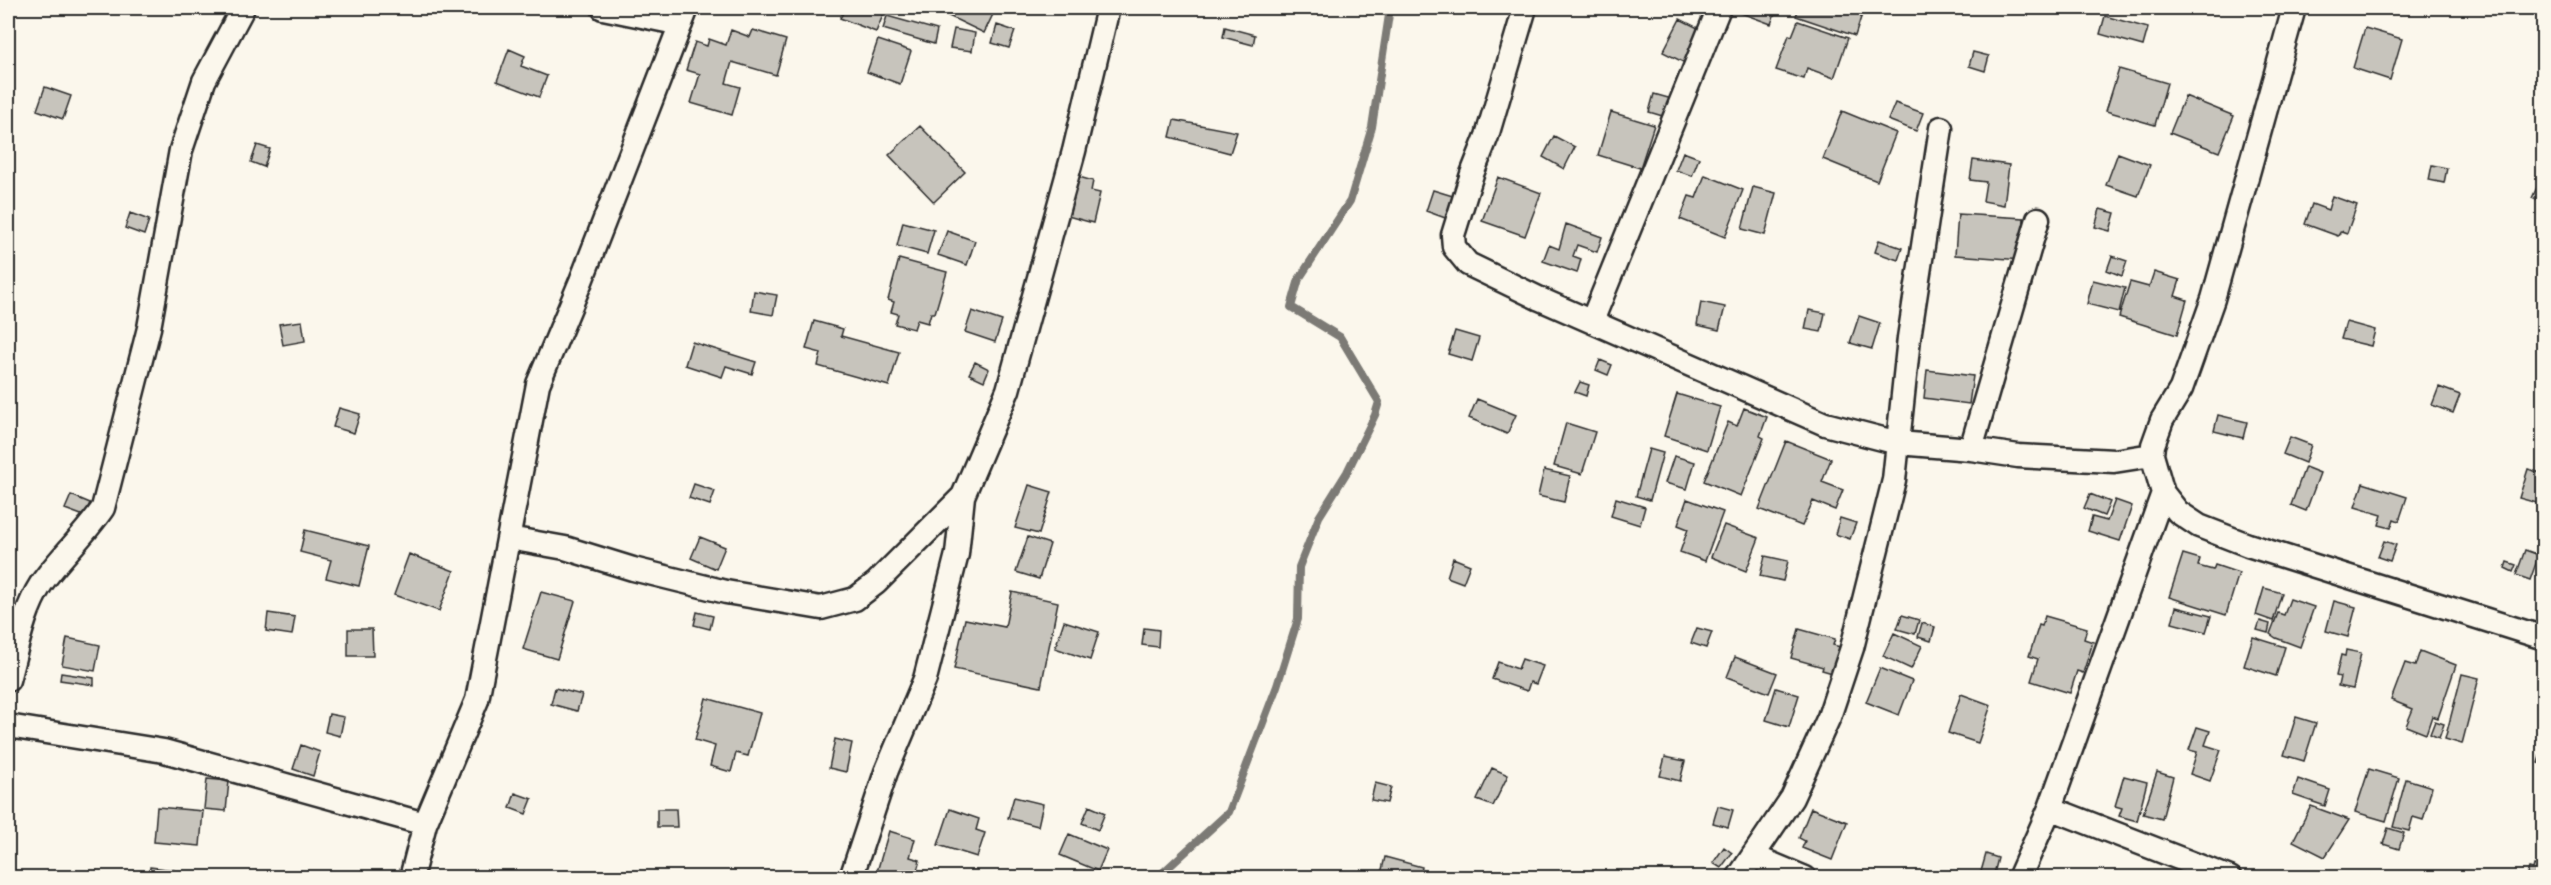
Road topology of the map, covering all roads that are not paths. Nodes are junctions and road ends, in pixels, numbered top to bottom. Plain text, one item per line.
1 (243, 8) edge
2 (603, 8) edge
3 (1108, 8) edge
4 (1525, 8) edge
5 (1719, 8) edge
6 (2294, 8) edge
7 (684, 16) edge
8 (1941, 128) dead end
9 (2038, 219) dead end
10 (1592, 321) junction
11 (1898, 443) junction
12 (1971, 449) junction
13 (2152, 455) junction
14 (2163, 493) junction
15 (963, 496) junction
16 (509, 538) junction
17 (2544, 638) edge
18 (8, 680) edge
19 (8, 726) edge
20 (2050, 808) junction
21 (425, 824) junction
22 (1753, 856) junction
23 (411, 878) edge
24 (851, 878) edge
25 (1738, 878) edge
26 (1805, 878) edge
27 (2019, 878) edge
28 (2230, 878) edge

1 - 18 street
2 - 7 street
3 - 15 street
4 - 10 street
5 - 10 street
6 - 13 street
7 - 16 street
8 - 11 street
9 - 12 street
10 - 11 street
11 - 12 street
11 - 22 street
12 - 13 street
13 - 14 street
14 - 17 street
14 - 20 street
15 - 16 street
15 - 24 street
16 - 21 street
19 - 21 street
20 - 27 street
20 - 28 street
21 - 23 street
22 - 25 street
22 - 26 street

